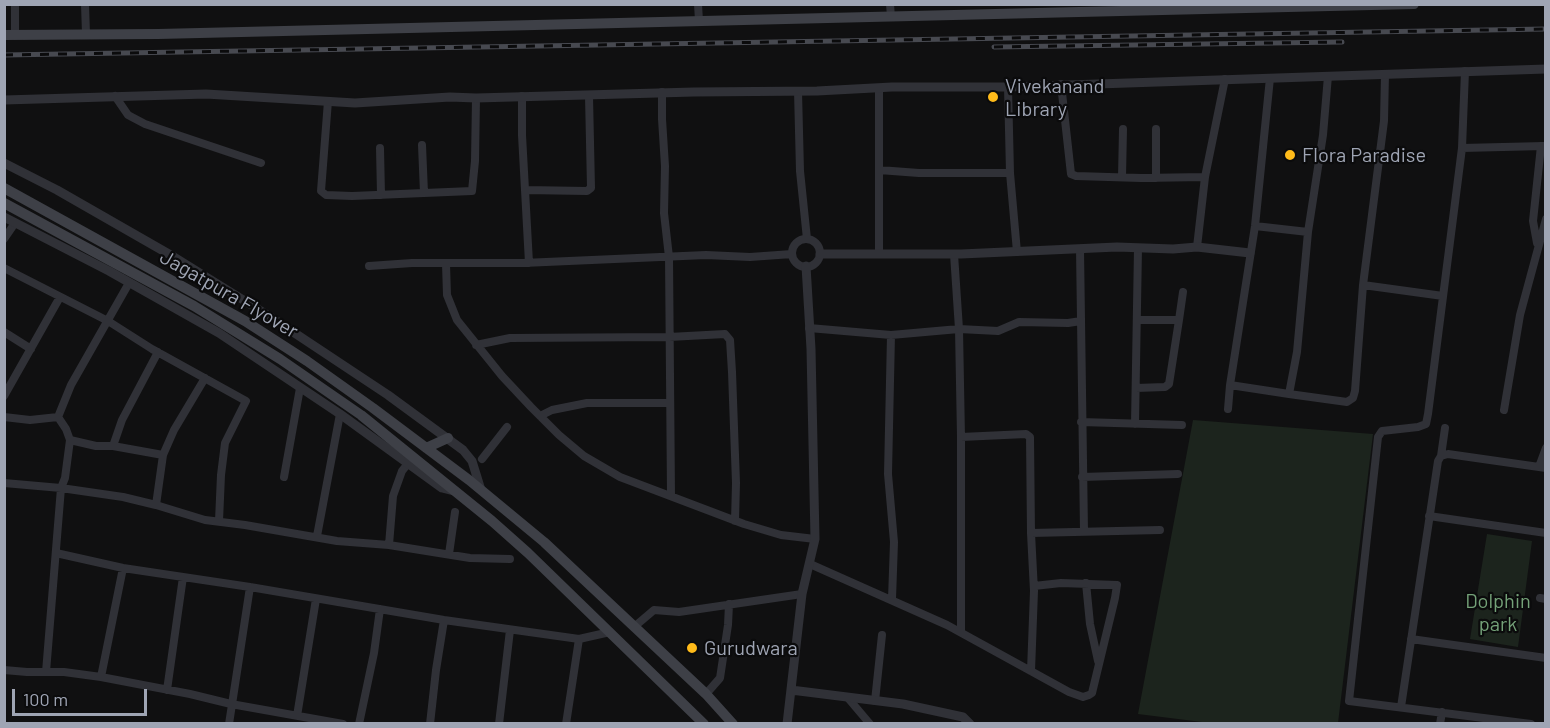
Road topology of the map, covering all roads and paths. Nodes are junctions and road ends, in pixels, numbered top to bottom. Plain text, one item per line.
1 (15, 4) edge
2 (85, 4) edge
3 (698, 4) edge
4 (890, 4) edge
5 (1414, 4) edge
6 (1194, 7) edge
7 (1209, 7) edge
8 (891, 17) junction
9 (699, 21) junction
10 (86, 34) junction
11 (10, 35) edge
12 (1545, 69) edge
13 (1465, 71) junction
14 (1385, 74) junction
15 (1328, 76) junction
16 (1270, 78) junction
17 (1225, 79) junction
18 (1061, 84) junction
19 (1008, 87) junction
20 (879, 88) junction
21 (798, 91) junction
22 (662, 92) junction
23 (115, 96) junction
24 (522, 96) junction
25 (589, 96) junction
26 (476, 98) junction
27 (4, 100) edge
28 (328, 101) junction
29 (1123, 129) dead end
30 (1155, 129) dead end
31 (422, 145) dead end
32 (1543, 146) edge
33 (380, 148) dead end
34 (1462, 148) junction
35 (4, 163) edge
36 (261, 163) dead end
37 (879, 170) junction
38 (1010, 173) junction
39 (1122, 177) junction
40 (1205, 177) junction
41 (1155, 178) junction
42 (4, 188) edge
43 (525, 190) junction
44 (424, 194) junction
45 (381, 195) junction
46 (4, 203) edge
47 (4, 217) edge
48 (1545, 219) edge
49 (15, 223) junction
50 (1255, 226) junction
51 (1308, 232) junction
52 (1543, 234) edge
53 (4, 239) edge
54 (807, 239) junction
55 (1537, 246) junction
56 (1197, 247) junction
57 (1138, 248) junction
58 (1080, 249) junction
59 (1017, 252) junction
60 (1250, 253) junction
61 (792, 254) junction
62 (879, 254) junction
63 (954, 254) junction
64 (820, 255) junction
65 (669, 257) junction
66 (529, 263) junction
67 (446, 264) junction
68 (369, 266) dead end
69 (806, 266) junction
70 (4, 268) edge
71 (129, 283) junction
72 (1363, 285) junction
73 (1183, 292) dead end
74 (1443, 296) junction
75 (60, 297) junction
76 (1138, 320) junction
77 (1179, 320) junction
78 (108, 321) junction
79 (1082, 321) junction
80 (809, 328) junction
81 (959, 329) junction
82 (4, 332) edge
83 (891, 335) junction
84 (669, 337) junction
85 (476, 345) junction
86 (31, 349) junction
87 (158, 352) junction
88 (205, 378) junction
89 (1230, 385) junction
90 (300, 388) junction
91 (1136, 388) junction
92 (5, 393) edge
93 (1289, 394) junction
94 (669, 403) junction
95 (1228, 409) dead end
96 (1504, 410) dead end
97 (340, 414) junction
98 (540, 416) junction
99 (4, 417) edge
100 (58, 417) junction
101 (1081, 422) junction
102 (1135, 424) junction
103 (1182, 425) dead end
104 (507, 427) dead end
105 (1444, 428) dead end
106 (961, 437) junction
107 (448, 438) junction
108 (70, 440) junction
109 (113, 446) junction
110 (426, 448) junction
111 (1545, 448) edge
112 (163, 455) junction
113 (1441, 456) junction
114 (482, 459) dead end
115 (411, 460) junction
116 (1542, 468) edge
117 (1178, 474) dead end
118 (284, 477) dead end
119 (1082, 477) junction
120 (4, 483) edge
121 (61, 488) junction
122 (481, 490) junction
123 (671, 495) junction
124 (156, 505) junction
125 (455, 512) dead end
126 (1429, 516) junction
127 (219, 521) junction
128 (735, 521) junction
129 (1160, 530) dead end
130 (1084, 531) junction
131 (1031, 533) junction
132 (1545, 533) edge
133 (317, 537) junction
134 (815, 539) junction
135 (389, 545) junction
136 (56, 553) junction
137 (449, 554) junction
138 (510, 559) dead end
139 (810, 564) junction
140 (123, 568) junction
141 (183, 578) junction
142 (1086, 583) junction
143 (1034, 586) junction
144 (250, 587) junction
145 (802, 594) junction
146 (316, 599) junction
147 (892, 599) junction
148 (729, 604) junction
149 (380, 609) junction
150 (444, 620) junction
151 (634, 627) junction
152 (510, 630) junction
153 (610, 632) junction
154 (961, 632) junction
155 (882, 635) dead end
156 (579, 639) junction
157 (1411, 639) junction
158 (1545, 658) edge
159 (1099, 663) junction
160 (4, 670) edge
161 (46, 672) junction
162 (1031, 672) junction
163 (101, 677) junction
164 (167, 690) junction
165 (791, 690) junction
166 (706, 694) junction
167 (848, 698) junction
168 (875, 701) junction
169 (231, 704) junction
170 (1401, 707) junction
171 (1442, 712) junction
172 (297, 716) junction
173 (229, 723) edge
174 (343, 723) edge
175 (359, 723) edge
176 (430, 723) edge
177 (499, 723) edge
178 (566, 723) edge
179 (704, 723) edge
180 (733, 723) edge
181 (787, 723) edge
182 (870, 723) edge
183 (970, 723) edge
184 (1440, 723) edge
185 (1532, 723) edge

1 - 11 street
2 - 10 street
3 - 9 street
4 - 8 street
5 - 7 main road
6 - 7 main road
6 - 8 main road
8 - 9 main road
9 - 10 main road
10 - 11 main road
12 - 13 street
13 - 14 street
13 - 34 street
14 - 15 street
14 - 72 street
15 - 16 street
15 - 51 street
16 - 17 street
16 - 50 street
17 - 18 street
17 - 40 street
18 - 19 street
18 - 39 street
19 - 20 street
19 - 38 street
20 - 21 street
20 - 37 street
21 - 22 street
21 - 54 street
22 - 25 street
22 - 65 street
23 - 27 street
23 - 28 street
23 - 36 street
24 - 25 street
24 - 26 street
24 - 43 street
25 - 43 street
26 - 28 street
26 - 44 street
28 - 45 street
29 - 39 street
30 - 41 street
31 - 44 street
32 - 34 street
32 - 55 street
33 - 45 street
34 - 74 street
35 - 107 street
37 - 38 street
37 - 62 street
38 - 59 street
39 - 41 street
40 - 41 street
40 - 56 street
42 - 110 main road, Jagatpura Flyover
43 - 66 street
44 - 45 street
46 - 115 main road, Jagatpura Flyover
47 - 49 street
48 - 52 street
49 - 53 street
49 - 71 street
50 - 51 street
50 - 60 street
51 - 93 street
52 - 55 street
54 - 61 street
54 - 64 street
55 - 96 street
56 - 57 street
56 - 60 street
57 - 58 street
57 - 76 street
58 - 59 street
58 - 79 street
59 - 63 street
60 - 89 street
61 - 65 street
61 - 69 street
62 - 63 street
62 - 64 street
63 - 81 street
64 - 69 street
65 - 66 street
65 - 84 street
66 - 67 street
67 - 68 street
67 - 85 street
69 - 80 street
70 - 75 street
71 - 78 street
71 - 90 street
72 - 74 street
72 - 93 street
73 - 77 street
74 - 170 street
75 - 78 street
75 - 86 street
76 - 77 street
76 - 91 street
77 - 91 street
78 - 87 street
78 - 100 street
79 - 81 street
79 - 101 street
80 - 83 street
80 - 134 street
81 - 83 street
81 - 106 street
82 - 86 street
83 - 147 street
84 - 85 street
84 - 94 street
84 - 128 street
85 - 98 street
86 - 92 street
87 - 88 street
87 - 109 street
88 - 112 street
88 - 127 street
89 - 93 street
89 - 95 street
90 - 97 street
90 - 118 street
91 - 102 street
94 - 98 street
94 - 123 street
97 - 115 street
97 - 133 street
98 - 123 street
99 - 100 street
100 - 108 street
101 - 102 street
101 - 119 street
102 - 103 street
104 - 114 street
105 - 113 street
106 - 131 street
106 - 154 street
107 - 110 main road
107 - 122 street
108 - 109 street
108 - 121 street
109 - 112 street
110 - 122 main road, Jagatpura Flyover
111 - 116 street
112 - 124 street
113 - 116 street
113 - 126 street
115 - 135 street
115 - 153 main road, Jagatpura Flyover
117 - 119 street
119 - 130 street
120 - 121 street
121 - 124 street
121 - 136 street
122 - 151 main road, Jagatpura Flyover
123 - 128 street
124 - 127 street
125 - 137 street
126 - 132 street
126 - 157 street
127 - 133 street
128 - 134 street
129 - 130 street
130 - 131 street
131 - 143 street
133 - 135 street
134 - 139 street
135 - 137 street
136 - 140 street
136 - 161 street
137 - 138 street
139 - 145 street
139 - 147 street
140 - 141 street
140 - 163 street
141 - 144 street
141 - 164 street
142 - 143 street
142 - 159 street
142 - 159 street
143 - 162 street
144 - 146 street
144 - 169 street
145 - 148 street
145 - 165 street
146 - 149 street
146 - 172 street
147 - 154 street
148 - 151 street
148 - 166 street
149 - 150 street
149 - 175 street
150 - 152 street
150 - 176 street
151 - 166 main road, Jagatpura Flyover
152 - 156 street
152 - 177 street
153 - 156 street
153 - 179 main road, Jagatpura Flyover
154 - 162 street
155 - 168 street
156 - 178 street
157 - 158 street
157 - 170 street
159 - 162 street
160 - 161 street
161 - 163 street
163 - 164 street
164 - 169 street
165 - 167 street
165 - 181 street
166 - 180 main road, Jagatpura Flyover
167 - 168 street
167 - 182 street
168 - 183 street
169 - 172 street
169 - 173 street
170 - 171 street
171 - 184 street
171 - 185 street
172 - 174 street

